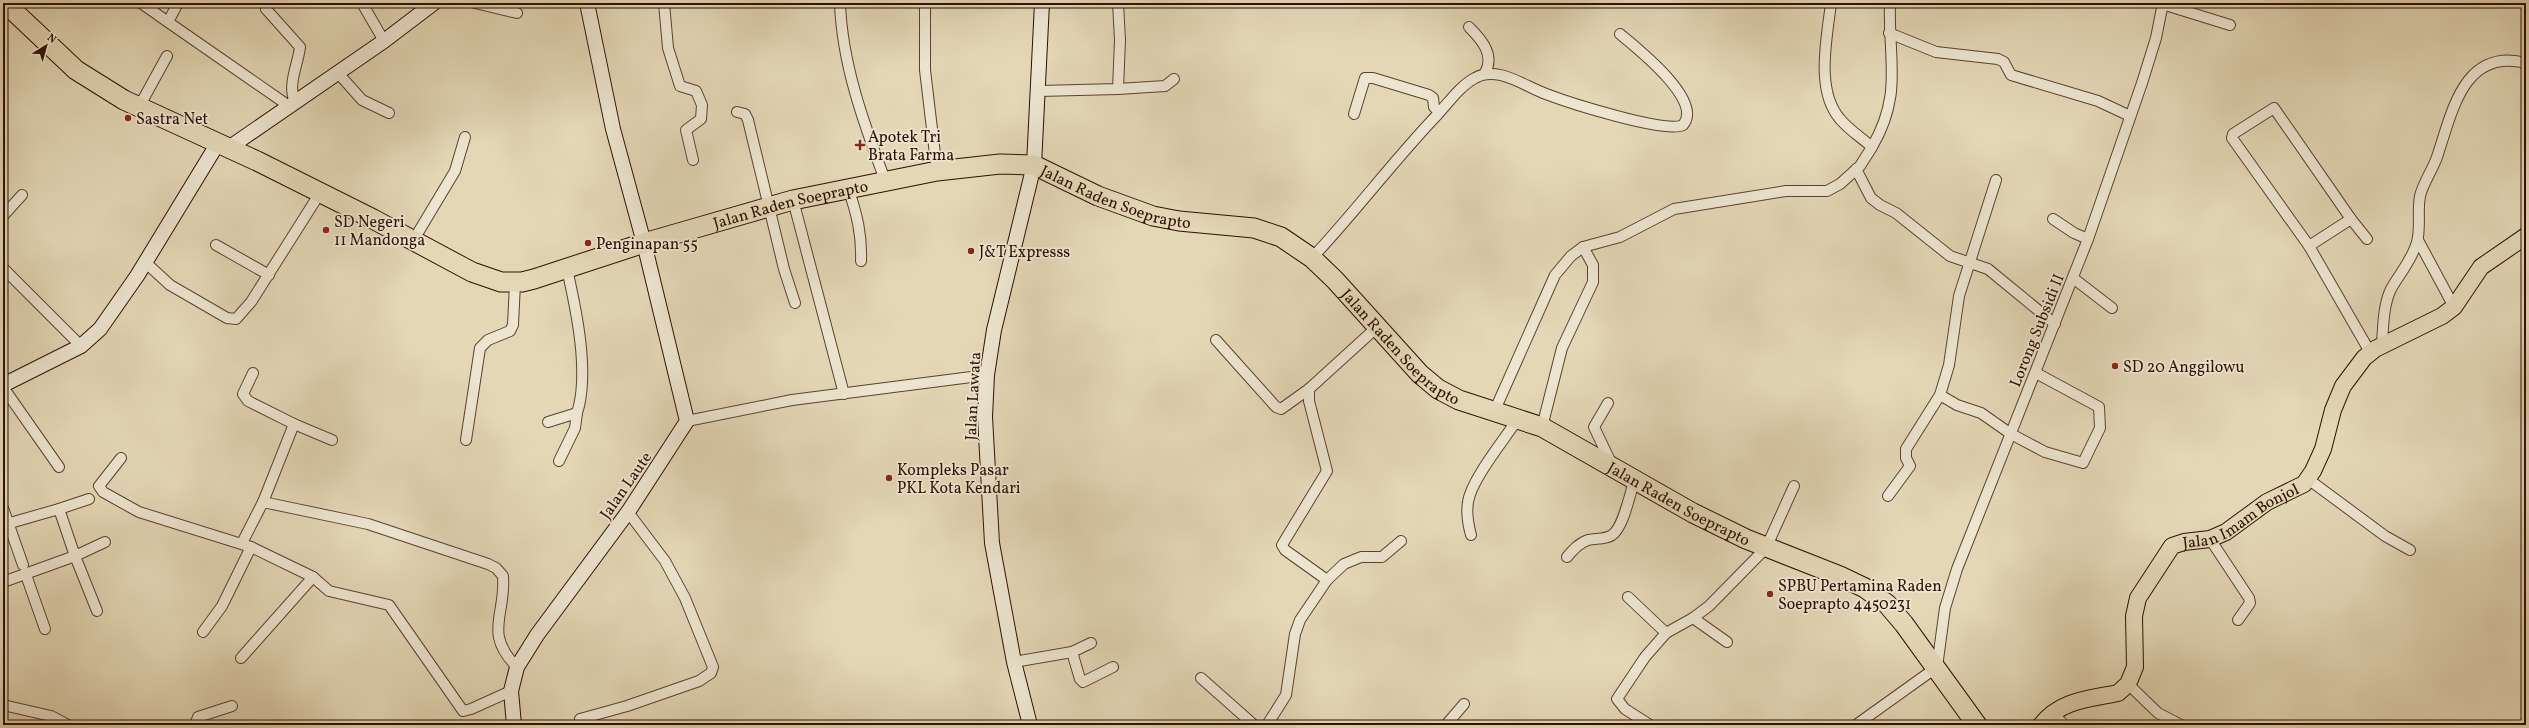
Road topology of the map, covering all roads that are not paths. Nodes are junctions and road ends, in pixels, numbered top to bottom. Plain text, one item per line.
1 (5, 3) edge
2 (141, 3) edge
3 (178, 3) edge
4 (268, 3) edge
5 (362, 3) edge
6 (434, 3) edge
7 (475, 3) edge
8 (587, 3) edge
9 (664, 3) edge
10 (840, 3) edge
11 (925, 3) edge
12 (1042, 3) edge
13 (1118, 3) edge
14 (1831, 3) edge
15 (1890, 3) edge
16 (2162, 4) edge
17 (517, 13) dead end
18 (168, 22) junction
19 (2230, 25) dead end
20 (1469, 27) dead end
21 (1889, 33) junction
22 (1620, 34) dead end
23 (384, 41) junction
24 (167, 56) dead end
25 (2526, 63) edge
26 (338, 73) junction
27 (1485, 73) junction
28 (1174, 79) dead end
29 (1118, 89) junction
30 (1039, 91) junction
31 (292, 104) junction
32 (139, 107) junction
33 (737, 112) dead end
34 (1439, 112) junction
35 (389, 113) dead end
36 (1354, 114) dead end
37 (2130, 116) junction
38 (465, 138) dead end
39 (224, 145) junction
40 (1872, 148) junction
41 (694, 160) dead end
42 (1034, 165) junction
43 (1856, 169) junction
44 (937, 170) junction
45 (885, 180) junction
46 (1996, 180) dead end
47 (848, 188) junction
48 (320, 193) junction
49 (22, 195) dead end
50 (793, 200) junction
51 (768, 207) junction
52 (3, 216) edge
53 (2053, 219) dead end
54 (2351, 219) junction
55 (2526, 236) edge
56 (2088, 239) junction
57 (2367, 239) dead end
58 (2418, 240) junction
59 (413, 241) junction
60 (644, 243) junction
61 (216, 246) dead end
62 (2309, 246) junction
63 (1583, 247) junction
64 (1312, 258) junction
65 (861, 261) dead end
66 (145, 262) junction
67 (1970, 262) junction
68 (3, 268) edge
69 (567, 268) junction
70 (269, 275) junction
71 (2073, 278) junction
72 (515, 283) junction
73 (795, 303) dead end
74 (2454, 306) junction
75 (2112, 308) dead end
76 (2055, 324) junction
77 (1376, 328) junction
78 (1216, 340) dead end
79 (81, 346) junction
80 (2376, 349) junction
81 (253, 373) dead end
82 (2036, 373) junction
83 (987, 375) junction
84 (3, 386) edge
85 (1309, 389) junction
86 (844, 394) junction
87 (1940, 395) junction
88 (1608, 402) dead end
89 (1494, 412) junction
90 (577, 413) junction
91 (1517, 420) junction
92 (687, 421) junction
93 (548, 422) dead end
94 (294, 424) junction
95 (1542, 427) junction
96 (2011, 434) junction
97 (332, 440) dead end
98 (466, 440) dead end
99 (121, 458) dead end
100 (559, 461) dead end
101 (1612, 465) junction
102 (58, 467) dead end
103 (1635, 479) junction
104 (2308, 479) junction
105 (1794, 486) dead end
106 (1888, 496) dead end
107 (88, 499) dead end
108 (263, 502) junction
109 (3, 508) edge
110 (59, 509) junction
111 (628, 512) junction
112 (6, 523) edge
113 (1471, 535) dead end
114 (2210, 539) junction
115 (1401, 541) dead end
116 (105, 542) dead end
117 (247, 545) junction
118 (1766, 548) junction
119 (2410, 550) dead end
120 (75, 556) junction
121 (1566, 557) dead end
122 (25, 570) junction
123 (313, 577) junction
124 (1327, 580) junction
125 (3, 582) edge
126 (1628, 597) dead end
127 (97, 611) dead end
128 (1693, 618) junction
129 (2238, 620) dead end
130 (45, 629) dead end
131 (203, 632) dead end
132 (1666, 632) junction
133 (1727, 642) dead end
134 (1090, 643) dead end
135 (1072, 652) junction
136 (241, 658) dead end
137 (1014, 662) junction
138 (517, 667) junction
139 (1113, 667) dead end
140 (1937, 667) junction
141 (1202, 678) dead end
142 (2128, 684) junction
143 (511, 691) junction
144 (1464, 704) dead end
145 (3, 705) edge
146 (232, 706) dead end
147 (2052, 712) junction
148 (68, 725) edge
149 (195, 725) edge
150 (514, 725) edge
151 (582, 725) edge
152 (1030, 725) edge
153 (1254, 725) edge
154 (1267, 725) edge
155 (1446, 725) edge
156 (1650, 725) edge
157 (1856, 725) edge
158 (1977, 725) edge
159 (2041, 725) edge
160 (2064, 725) edge
161 (2181, 725) edge

1 - 32 highway, Jalan Raden Soeprapto
2 - 18 street
3 - 18 street
4 - 31 street
5 - 23 street
6 - 23 street
7 - 17 street
8 - 60 street
9 - 41 street
10 - 45 street
11 - 44 street
12 - 30 street, Jalan Lawata
13 - 29 street
14 - 40 street
15 - 21 street
16 - 19 street
16 - 37 street, Lorong Subsidi II
18 - 31 street
20 - 27 street
21 - 37 street
21 - 40 street
22 - 27 street
23 - 26 street
24 - 32 street
25 - 58 street
26 - 31 street
26 - 35 street
27 - 34 street
28 - 29 street
29 - 30 street
30 - 42 street, Jalan Lawata
31 - 39 street
32 - 39 highway, Jalan Raden Soeprapto
33 - 51 street
34 - 36 street
34 - 64 street
37 - 56 street, Lorong Subsidi II
38 - 59 street
39 - 48 highway, Jalan Raden Soeprapto
39 - 66 street
40 - 43 street
42 - 44 highway, Jalan Raden Soeprapto
42 - 64 highway, Jalan Raden Soeprapto
42 - 83 street, Jalan Lawata
43 - 63 street
43 - 67 street
44 - 45 highway, Jalan Raden Soeprapto
45 - 47 highway, Jalan Raden Soeprapto
46 - 67 street
47 - 50 highway, Jalan Raden Soeprapto
47 - 65 street
48 - 59 highway, Jalan Raden Soeprapto
48 - 70 street
49 - 52 street
50 - 51 highway, Jalan Raden Soeprapto
50 - 86 street
51 - 60 highway, Jalan Raden Soeprapto
51 - 73 street
53 - 56 street
54 - 57 street
54 - 62 street
54 - 62 street
55 - 74 main road, Jalan Imam Bonjol
56 - 71 street, Lorong Subsidi II
58 - 74 street
58 - 80 street
59 - 72 highway, Jalan Raden Soeprapto
60 - 69 highway, Jalan Raden Soeprapto
60 - 92 street
61 - 70 street
62 - 80 street
63 - 89 street
63 - 95 street
64 - 77 highway, Jalan Raden Soeprapto
66 - 70 street
66 - 79 street
67 - 76 street
67 - 87 street
68 - 79 street
69 - 72 highway, Jalan Raden Soeprapto
69 - 90 street
71 - 75 street
71 - 76 street, Lorong Subsidi II
72 - 98 street
74 - 80 main road, Jalan Imam Bonjol
76 - 82 street, Lorong Subsidi II
77 - 85 street
77 - 89 highway, Jalan Raden Soeprapto
78 - 85 street
79 - 84 street
80 - 104 main road, Jalan Imam Bonjol
81 - 94 street
82 - 96 street, Lorong Subsidi II
82 - 96 street
83 - 86 street
83 - 137 street, Jalan Lawata
84 - 102 street
85 - 124 street
86 - 92 street
87 - 96 street
87 - 106 street
88 - 101 street
89 - 91 highway, Jalan Raden Soeprapto
90 - 93 street
90 - 100 street
91 - 95 highway, Jalan Raden Soeprapto
91 - 113 street
92 - 111 street, Jalan Laute
94 - 97 street
94 - 108 street
95 - 101 highway, Jalan Raden Soeprapto
96 - 140 street, Lorong Subsidi II
99 - 117 street
101 - 103 highway, Jalan Raden Soeprapto
103 - 118 highway, Jalan Raden Soeprapto
103 - 121 street
104 - 114 main road, Jalan Imam Bonjol
104 - 119 street
105 - 118 street
107 - 110 street
108 - 117 street
108 - 138 street
109 - 112 street
110 - 112 street
110 - 120 street
111 - 138 street, Jalan Laute
111 - 151 street
112 - 122 street
114 - 129 street
114 - 142 main road, Jalan Imam Bonjol
115 - 124 street
116 - 120 street
117 - 123 street
117 - 131 street
118 - 128 street
118 - 140 highway, Jalan Raden Soeprapto
120 - 122 street
120 - 127 street
122 - 125 street
122 - 130 street
123 - 136 street
123 - 143 street
124 - 154 street
126 - 132 street
128 - 132 street
128 - 133 street
132 - 156 street
134 - 135 street
135 - 137 street
135 - 139 street
137 - 152 street, Jalan Lawata
138 - 143 street, Jalan Laute
140 - 157 street
140 - 158 highway, Jalan Raden Soeprapto
141 - 153 street
142 - 147 main road
142 - 161 street
143 - 150 street, Jalan Laute
144 - 155 street
145 - 148 street
146 - 149 street
147 - 159 main road
147 - 160 street

